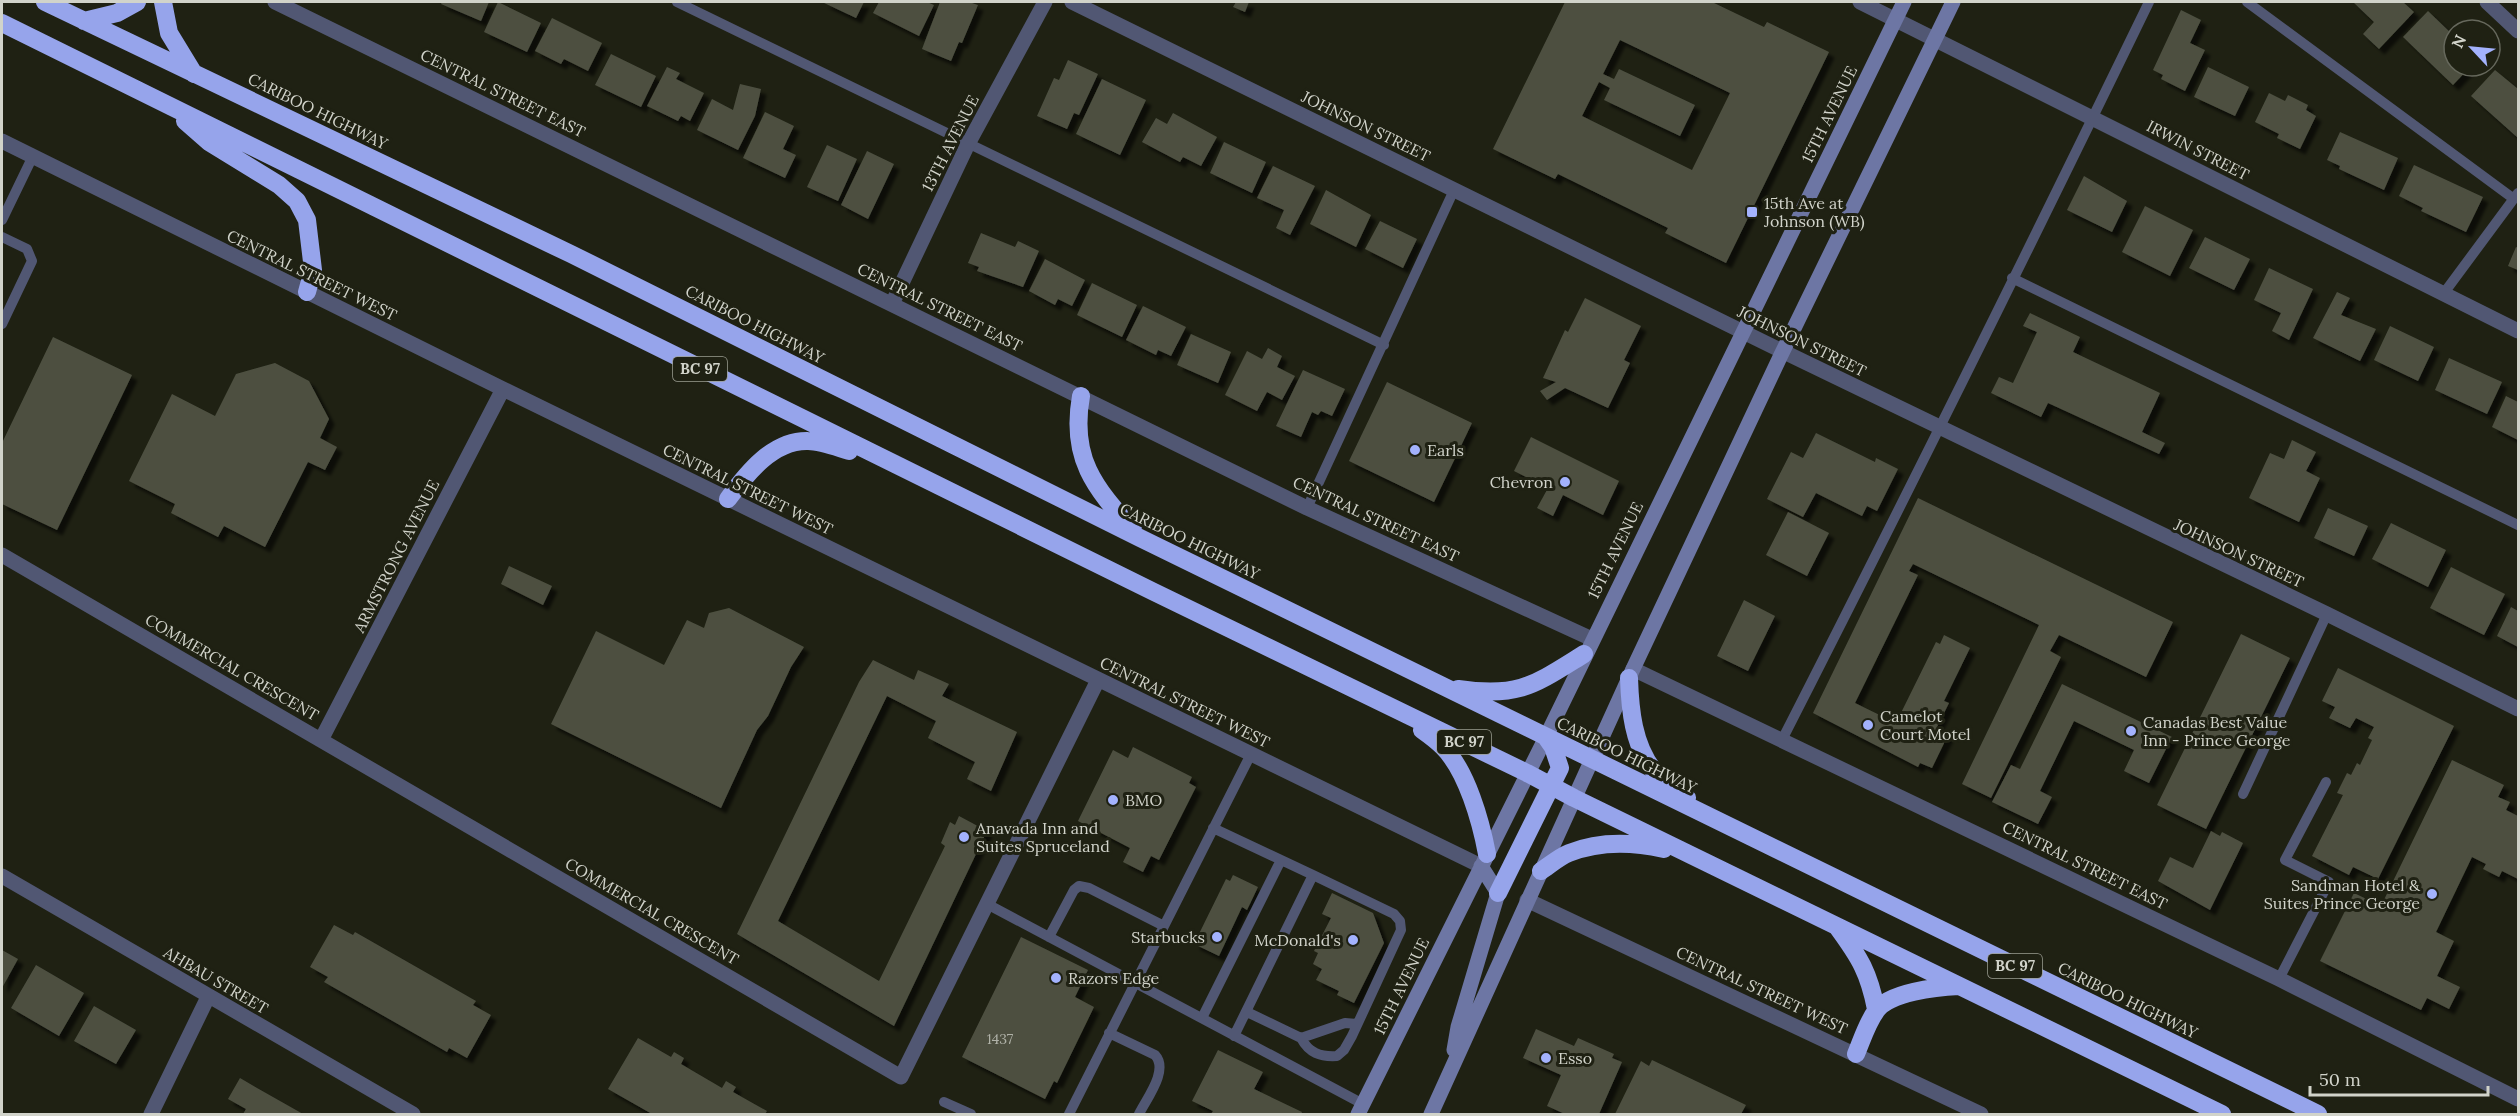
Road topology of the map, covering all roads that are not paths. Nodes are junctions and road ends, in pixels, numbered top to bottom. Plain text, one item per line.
1 (45, 2) edge
2 (137, 2) edge
3 (163, 2) edge
4 (275, 2) edge
5 (677, 2) edge
6 (1045, 2) edge
7 (1072, 2) edge
8 (1860, 2) edge
9 (1904, 2) edge
10 (1953, 2) edge
11 (2149, 2) edge
12 (2247, 2) edge
13 (2487, 2) edge
14 (1896, 19) junction
15 (84, 21) junction
16 (2, 23) edge
17 (2518, 31) edge
18 (1935, 38) junction
19 (194, 74) junction
20 (168, 106) junction
21 (2093, 117) junction
22 (2, 141) edge
23 (969, 144) junction
24 (33, 156) junction
25 (1454, 190) junction
26 (2516, 196) edge
27 (5, 205) edge
28 (2, 220) edge
29 (2, 237) edge
30 (2012, 278) junction
31 (307, 292) junction
32 (2444, 293) junction
33 (892, 304) junction
34 (2, 324) edge
35 (2518, 331) edge
36 (1743, 332) junction
37 (1384, 345) junction
38 (1782, 351) junction
39 (503, 389) junction
40 (1081, 396) junction
41 (1941, 428) junction
42 (886, 461) junction
43 (728, 499) junction
44 (1308, 508) junction
45 (2518, 525) edge
46 (1140, 538) junction
47 (2, 555) edge
48 (2327, 614) junction
49 (1588, 646) junction
50 (1631, 673) junction
51 (1098, 680) junction
52 (1443, 687) junction
53 (2518, 709) edge
54 (1400, 711) junction
55 (1546, 737) junction
56 (321, 740) junction
57 (1782, 740) junction
58 (1251, 754) junction
59 (1592, 759) junction
60 (1527, 773) junction
61 (2326, 782) dead end
62 (1552, 786) junction
63 (2242, 794) dead end
64 (1575, 798) junction
65 (1711, 818) junction
66 (1213, 828) junction
67 (1694, 856) junction
68 (1281, 860) junction
69 (1484, 860) junction
70 (1540, 871) junction
71 (1313, 875) junction
72 (2, 876) edge
73 (1498, 893) junction
74 (1527, 900) junction
75 (987, 904) junction
76 (1836, 925) junction
77 (1164, 926) junction
78 (1049, 937) junction
79 (2279, 979) junction
80 (1135, 982) junction
81 (1959, 986) junction
82 (208, 997) junction
83 (1876, 1010) junction
84 (1246, 1012) junction
85 (1202, 1018) junction
86 (1357, 1024) junction
87 (1109, 1033) junction
88 (1234, 1036) junction
89 (1302, 1038) junction
90 (1856, 1054) junction
91 (1451, 1070) junction
92 (2518, 1099) edge
93 (944, 1102) dead end
94 (1359, 1112) edge
95 (151, 1114) edge
96 (413, 1114) edge
97 (971, 1114) edge
98 (1069, 1114) edge
99 (1139, 1114) edge
100 (1431, 1114) edge
101 (1982, 1114) edge
102 (2222, 1114) edge
103 (2318, 1114) edge

1 - 15 highway, CARIBOO HIGHWAY / BC 97
2 - 15 highway
3 - 19 highway
4 - 33 street, CENTRAL STREET EAST
5 - 23 lane
6 - 23 street, 13TH AVENUE
7 - 25 street, JOHNSON STREET
8 - 14 street, IRWIN STREET
9 - 14 main road, 15TH AVENUE
10 - 18 main road
11 - 21 lane
12 - 26 lane
13 - 17 street
14 - 18 street, IRWIN STREET
14 - 36 main road, 15TH AVENUE
15 - 19 highway, CARIBOO HIGHWAY / BC 97
16 - 20 highway, BC 97
18 - 21 street, IRWIN STREET
18 - 38 main road
19 - 46 highway, CARIBOO HIGHWAY / BC 97
20 - 31 highway
20 - 42 highway, BC 97
21 - 30 lane
21 - 32 street, IRWIN STREET
22 - 24 street, CENTRAL STREET WEST
23 - 33 street, 13TH AVENUE
23 - 37 lane
24 - 27 lane
24 - 31 street, CENTRAL STREET WEST
25 - 36 street, JOHNSON STREET
25 - 37 lane
26 - 32 lane
27 - 28 lane
29 - 34 lane
30 - 41 lane
30 - 45 lane
31 - 39 street, CENTRAL STREET WEST
32 - 35 street, IRWIN STREET
33 - 40 street, CENTRAL STREET EAST
36 - 38 street, JOHNSON STREET
36 - 49 main road, 15TH AVENUE
37 - 44 lane
38 - 41 street, JOHNSON STREET
38 - 50 main road
39 - 43 street, CENTRAL STREET WEST
39 - 56 street, ARMSTRONG AVENUE
40 - 44 street, CENTRAL STREET EAST
40 - 46 highway
41 - 48 street, JOHNSON STREET
41 - 57 lane
42 - 43 highway
42 - 54 highway, BC 97
43 - 51 street, CENTRAL STREET WEST
44 - 49 street, CENTRAL STREET EAST
46 - 52 highway, CARIBOO HIGHWAY / BC 97
47 - 56 street, COMMERCIAL CRESCENT
48 - 53 street, JOHNSON STREET
48 - 63 lane
49 - 52 highway
49 - 55 main road, 15TH AVENUE
50 - 57 street, CENTRAL STREET EAST
50 - 59 main road
50 - 65 highway
51 - 58 street, CENTRAL STREET WEST
51 - 75 street, COMMERCIAL CRESCENT
52 - 55 highway, CARIBOO HIGHWAY / BC 97
54 - 60 highway, BC 97
54 - 69 highway
55 - 59 highway, CARIBOO HIGHWAY / BC 97
55 - 60 main road, 15TH AVENUE
55 - 62 highway
56 - 75 street, COMMERCIAL CRESCENT
57 - 79 street, CENTRAL STREET EAST
58 - 66 lane
58 - 69 street, CENTRAL STREET WEST
59 - 64 main road
59 - 65 highway, CARIBOO HIGHWAY / BC 97
60 - 62 highway, BC 97
60 - 69 main road, 15TH AVENUE
61 - 79 lane
62 - 64 highway, BC 97
62 - 73 highway
64 - 67 highway, BC 97
64 - 70 main road
65 - 103 highway, CARIBOO HIGHWAY / BC 97
66 - 68 lane
66 - 77 lane
67 - 70 highway
67 - 76 highway, BC 97
68 - 71 lane
68 - 85 lane
69 - 73 main road
69 - 94 main road, 15TH AVENUE
70 - 74 main road
71 - 84 lane
71 - 86 lane
72 - 82 street, AHBAU STREET
73 - 91 main road
74 - 90 street, CENTRAL STREET WEST
74 - 91 main road
75 - 78 lane
76 - 81 highway, BC 97
76 - 83 highway
77 - 78 lane
77 - 80 lane
78 - 80 lane
79 - 92 street, CENTRAL STREET EAST
80 - 85 lane
80 - 87 lane
81 - 83 highway
81 - 102 highway, BC 97
82 - 95 street
82 - 96 street, AHBAU STREET
83 - 90 highway
84 - 88 lane
84 - 89 lane
85 - 88 lane
86 - 89 lane
86 - 89 lane
87 - 98 lane
87 - 99 lane
88 - 94 lane
90 - 101 street, CENTRAL STREET WEST
91 - 100 main road
93 - 97 lane

